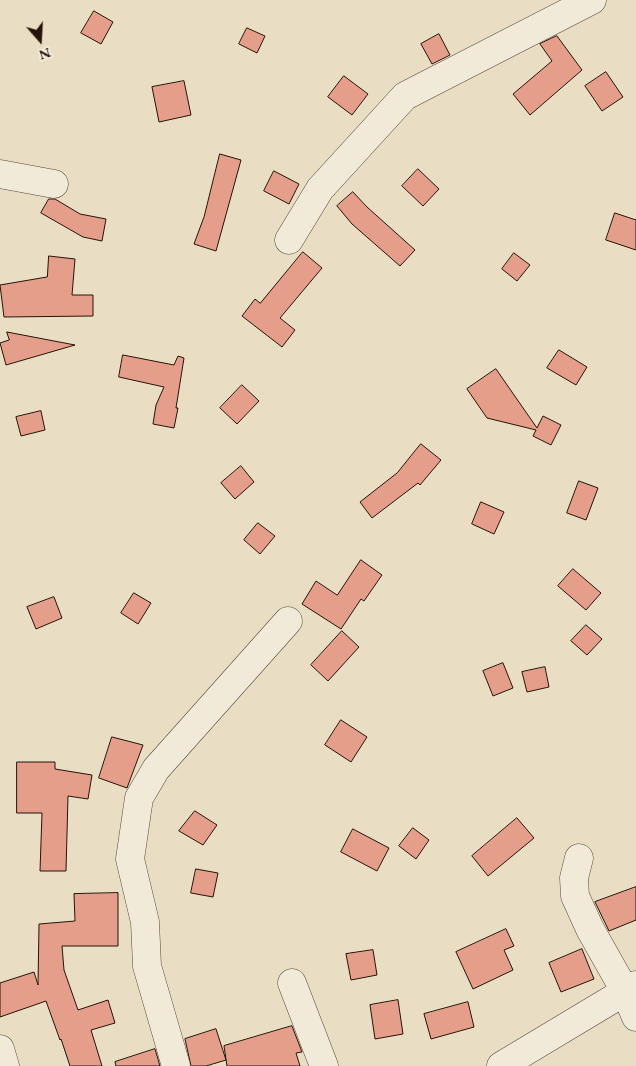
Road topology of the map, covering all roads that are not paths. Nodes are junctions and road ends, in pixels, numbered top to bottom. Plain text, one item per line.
1 (592, 0) edge
2 (0, 174) edge
3 (54, 184) dead end
4 (289, 240) dead end
5 (288, 621) dead end
6 (579, 858) dead end
7 (292, 983) dead end
8 (630, 988) edge
9 (636, 1017) edge
10 (0, 1049) edge
11 (5, 1066) edge
12 (176, 1066) edge
13 (324, 1066) edge
14 (500, 1066) edge

1 - 4 street
2 - 3 street
5 - 12 street
6 - 8 street
7 - 13 street
8 - 9 street
8 - 14 street
10 - 11 street

